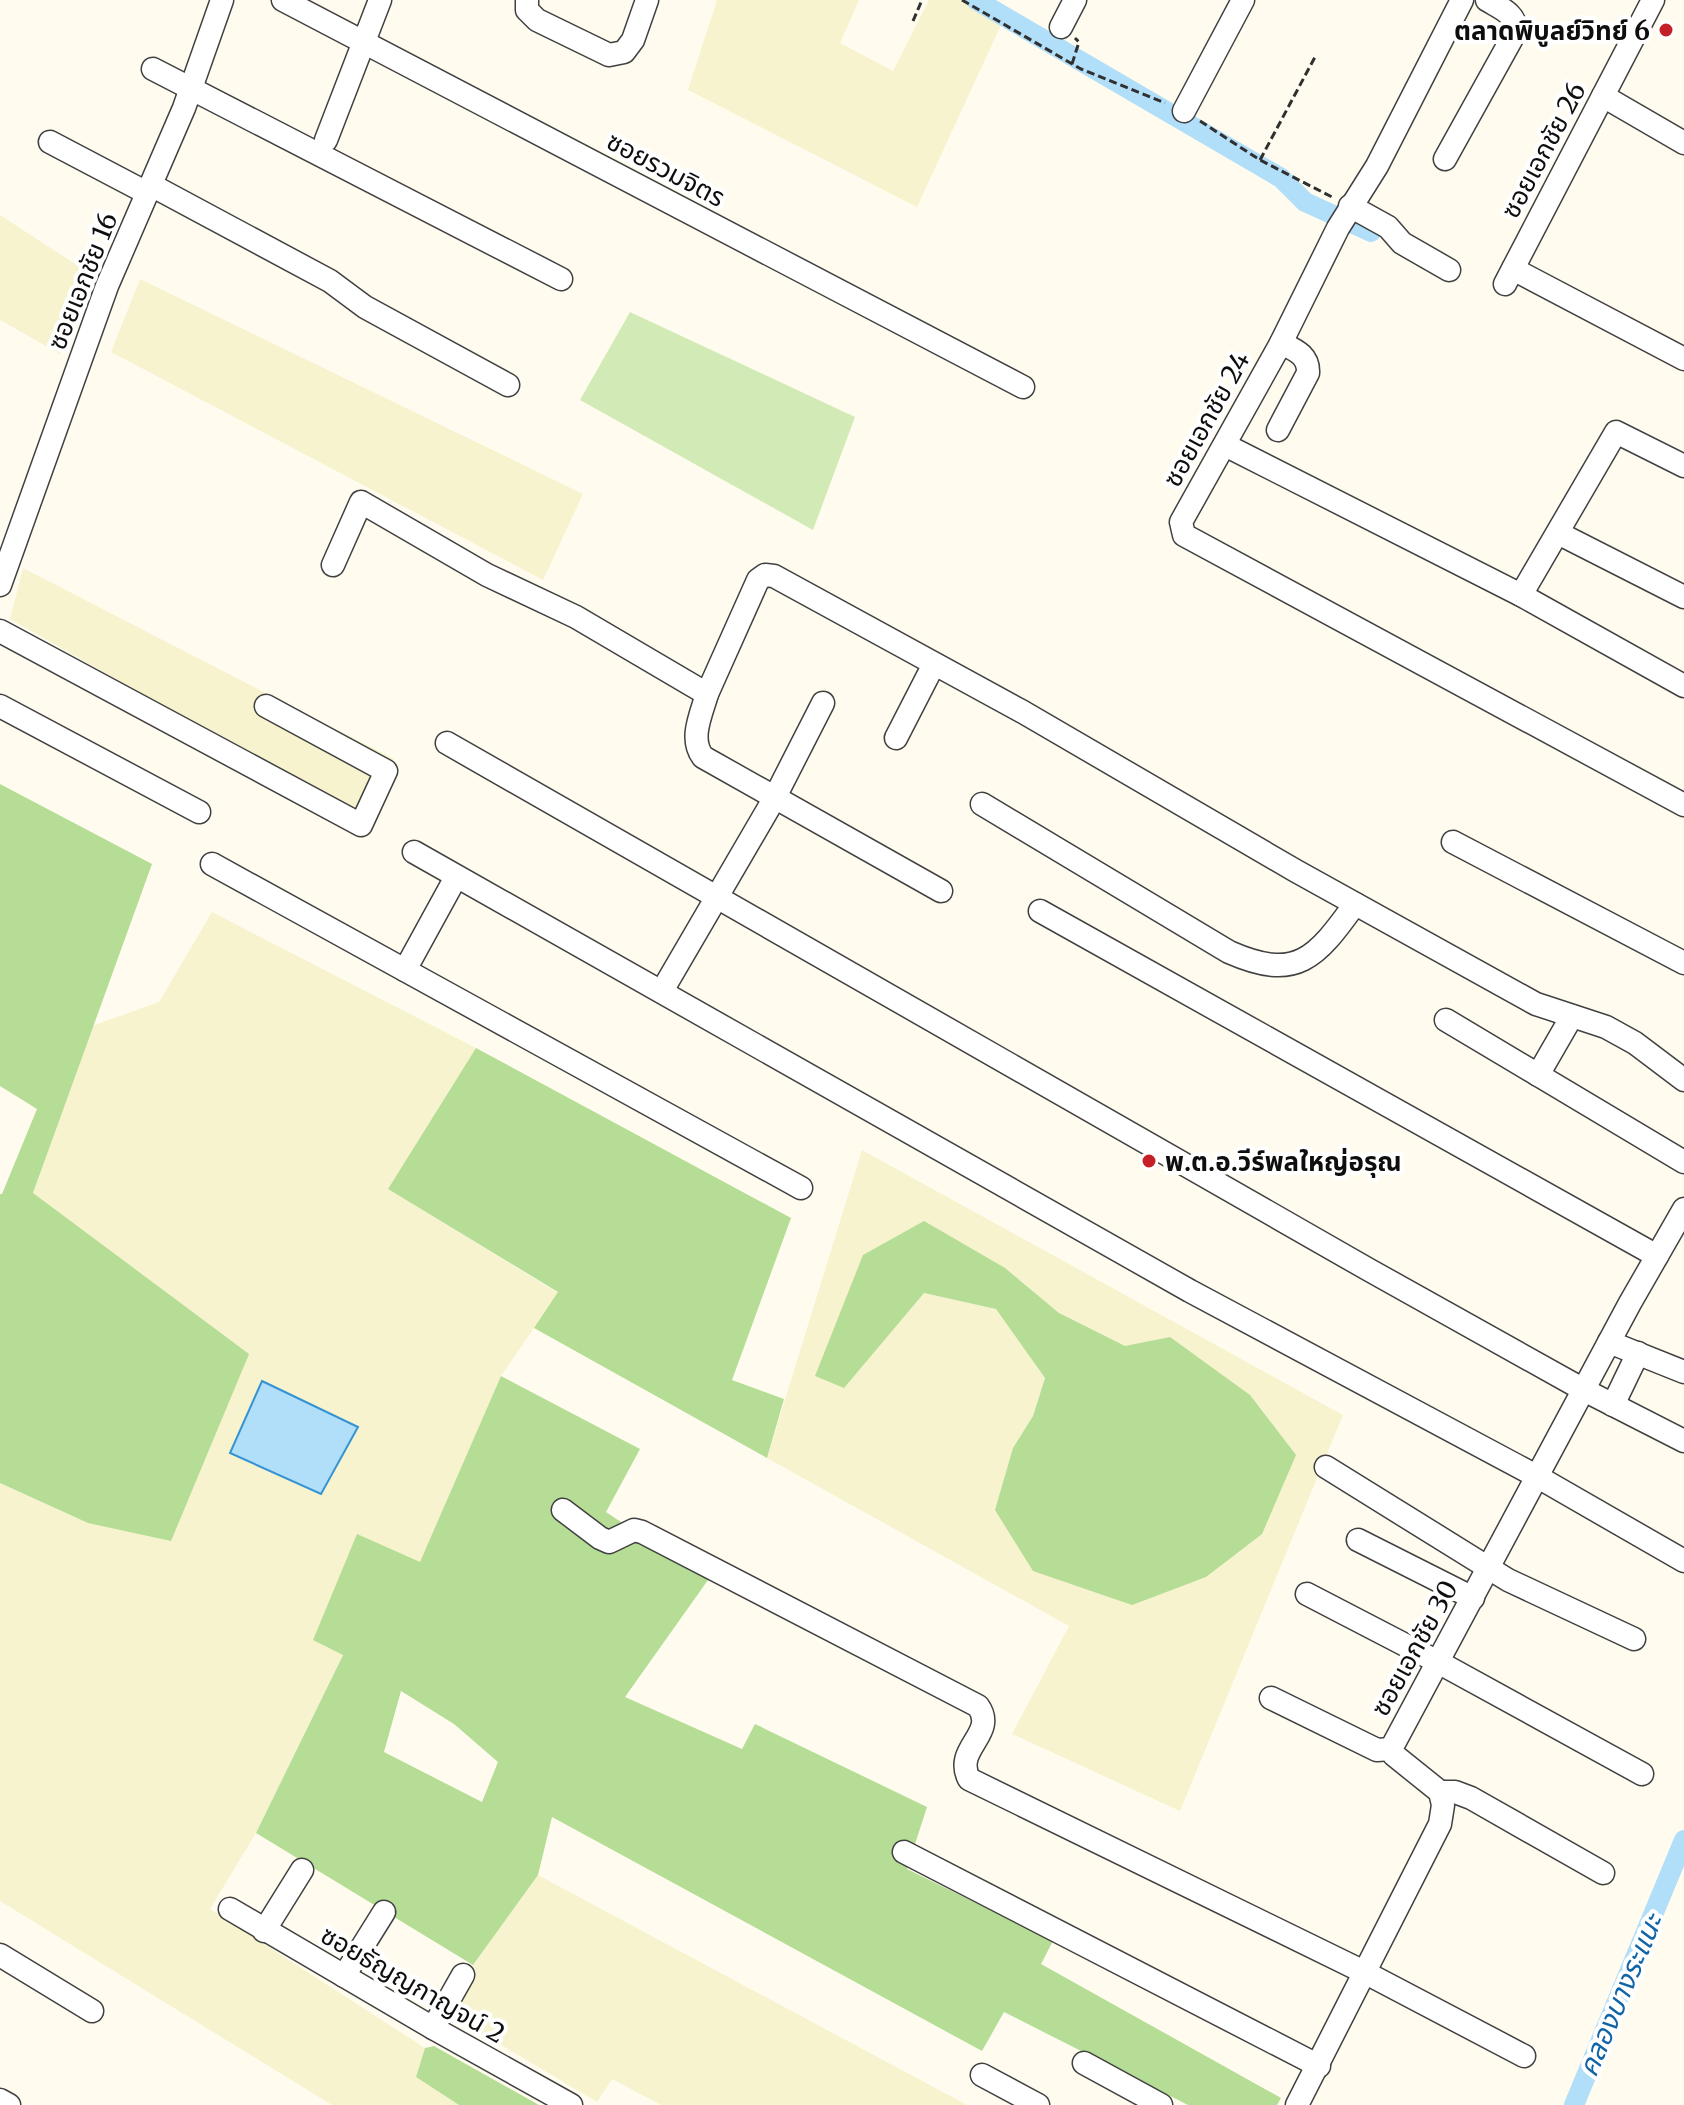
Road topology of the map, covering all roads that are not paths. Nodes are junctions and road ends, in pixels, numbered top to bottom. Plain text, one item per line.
1 (221, 0) edge
2 (283, 0) edge
3 (380, 0) edge
4 (527, 0) edge
5 (647, 0) edge
6 (1075, 0) edge
7 (1243, 0) edge
8 (1462, 0) edge
9 (1487, 0) edge
10 (1653, 0) edge
11 (1061, 27) dead end
12 (363, 42) junction
13 (153, 69) dead end
14 (190, 90) junction
15 (1603, 96) junction
16 (1184, 111) road end
17 (326, 140) dead end
18 (50, 142) dead end
19 (1684, 143) edge
20 (1445, 159) dead end
21 (149, 189) junction
22 (1344, 216) junction
23 (1449, 270) dead end
24 (561, 279) dead end
25 (1281, 343) junction
26 (1684, 359) edge
27 (508, 385) dead end
28 (1023, 387) dead end
29 (1278, 430) dead end
30 (1225, 445) junction
31 (1684, 466) edge
32 (1558, 533) junction
33 (333, 565) dead end
34 (0, 585) edge
35 (1521, 595) junction
36 (1684, 597) edge
37 (0, 631) edge
38 (934, 664) junction
39 (1684, 686) edge
40 (707, 694) junction
41 (823, 703) dead end
42 (0, 706) edge
43 (266, 706) dead end
44 (896, 738) dead end
45 (447, 743) dead end
46 (774, 799) junction
47 (982, 804) dead end
48 (1684, 805) edge
49 (199, 812) dead end
50 (1453, 842) dead end
51 (414, 852) dead end
52 (212, 864) dead end
53 (456, 877) junction
54 (941, 891) dead end
55 (718, 897) junction
56 (1355, 904) junction
57 (1040, 911) dead end
58 (1684, 963) edge
59 (405, 970) junction
60 (662, 991) junction
61 (1572, 1016) junction
62 (1446, 1020) dead end
63 (1538, 1075) junction
64 (1684, 1080) edge
65 (1684, 1162) edge
66 (801, 1188) dead end
67 (1682, 1218) edge
68 (1657, 1256) junction
69 (1609, 1342) junction
70 (1638, 1353) junction
71 (1684, 1372) edge
72 (1584, 1390) junction
73 (1613, 1405) junction
74 (1684, 1441) edge
75 (1326, 1467) dead end
76 (1538, 1477) junction
77 (563, 1510) dead end
78 (1358, 1540) dead end
79 (1684, 1561) edge
80 (1489, 1568) junction
81 (1307, 1594) dead end
82 (1473, 1598) junction
83 (1634, 1639) dead end
84 (1438, 1662) junction
85 (1271, 1698) dead end
86 (1391, 1749) junction
87 (1642, 1774) dead end
88 (1440, 1792) junction
89 (904, 1852) dead end
90 (302, 1870) dead end
91 (1603, 1873) dead end
92 (230, 1909) dead end
93 (384, 1912) dead end
94 (264, 1931) junction
95 (0, 1955) edge
96 (1366, 1973) junction
97 (463, 1975) dead end
98 (344, 1976) junction
99 (92, 2011) dead end
100 (433, 2028) junction
101 (1524, 2056) dead end
102 (1084, 2063) dead end
103 (1319, 2066) junction
104 (982, 2075) dead end
105 (0, 2100) edge
106 (9, 2105) edge
107 (571, 2105) edge
108 (1038, 2105) edge
109 (1161, 2105) edge
110 (1297, 2105) edge

1 - 14 street, ซอยเอกชัย 16
2 - 12 street, ซอยรวมจิตร
3 - 12 street
4 - 5 street
6 - 11 street
7 - 16 street
8 - 22 street, ซอยเอกชัย 24
9 - 20 street
10 - 15 street, ซอยเอกชัย 26
12 - 17 street
12 - 28 street, ซอยรวมจิตร
13 - 14 street
14 - 21 street, ซอยเอกชัย 16
14 - 24 street
15 - 19 street
15 - 26 street, ซอยเอกชัย 26
18 - 21 street
21 - 27 street
21 - 34 street, ซอยเอกชัย 16
22 - 23 street
22 - 25 street, ซอยเอกชัย 24
25 - 29 street
25 - 30 street, ซอยเอกชัย 24
30 - 35 street
30 - 48 street, ซอยเอกชัย 24
31 - 32 street
32 - 35 street
32 - 36 street
33 - 40 street
35 - 39 street
37 - 43 street
38 - 40 street
38 - 44 street
38 - 56 street
40 - 46 street
41 - 46 street
42 - 49 street
45 - 55 street
46 - 54 street
46 - 55 street
47 - 56 street
50 - 58 street
51 - 53 street
52 - 59 street
53 - 59 street
53 - 60 street
55 - 60 street
55 - 72 street
56 - 61 street
57 - 68 street
59 - 66 street
60 - 76 street
61 - 63 street
61 - 64 street
62 - 63 street
63 - 65 street
67 - 68 street, ซอยเอกชัย 30
68 - 69 street, ซอยเอกชัย 30
69 - 70 street
69 - 72 street, ซอยเอกชัย 30
70 - 71 street
70 - 73 street
72 - 73 street
72 - 76 street, ซอยเอกชัย 30
73 - 74 street
75 - 80 street
76 - 79 street
76 - 80 street, ซอยเอกชัย 30
77 - 96 street
78 - 82 street
80 - 82 street, ซอยเอกชัย 30
80 - 83 street
81 - 84 street
82 - 84 street, ซอยเอกชัย 30
84 - 86 street, ซอยเอกชัย 30
84 - 87 street
85 - 86 street
86 - 88 street, ซอยเอกชัย 30
88 - 91 street
88 - 96 street
89 - 103 street
90 - 94 street
92 - 94 street, ซอยธัญญกาญจน์ 2
93 - 98 street
94 - 98 street, ซอยธัญญกาญจน์ 2
95 - 99 street
96 - 101 street
96 - 103 street
97 - 100 street
98 - 100 street, ซอยธัญญกาญจน์ 2
100 - 107 street, ซอยธัญญกาญจน์ 2
102 - 109 street
103 - 110 street
104 - 108 street
105 - 106 street

